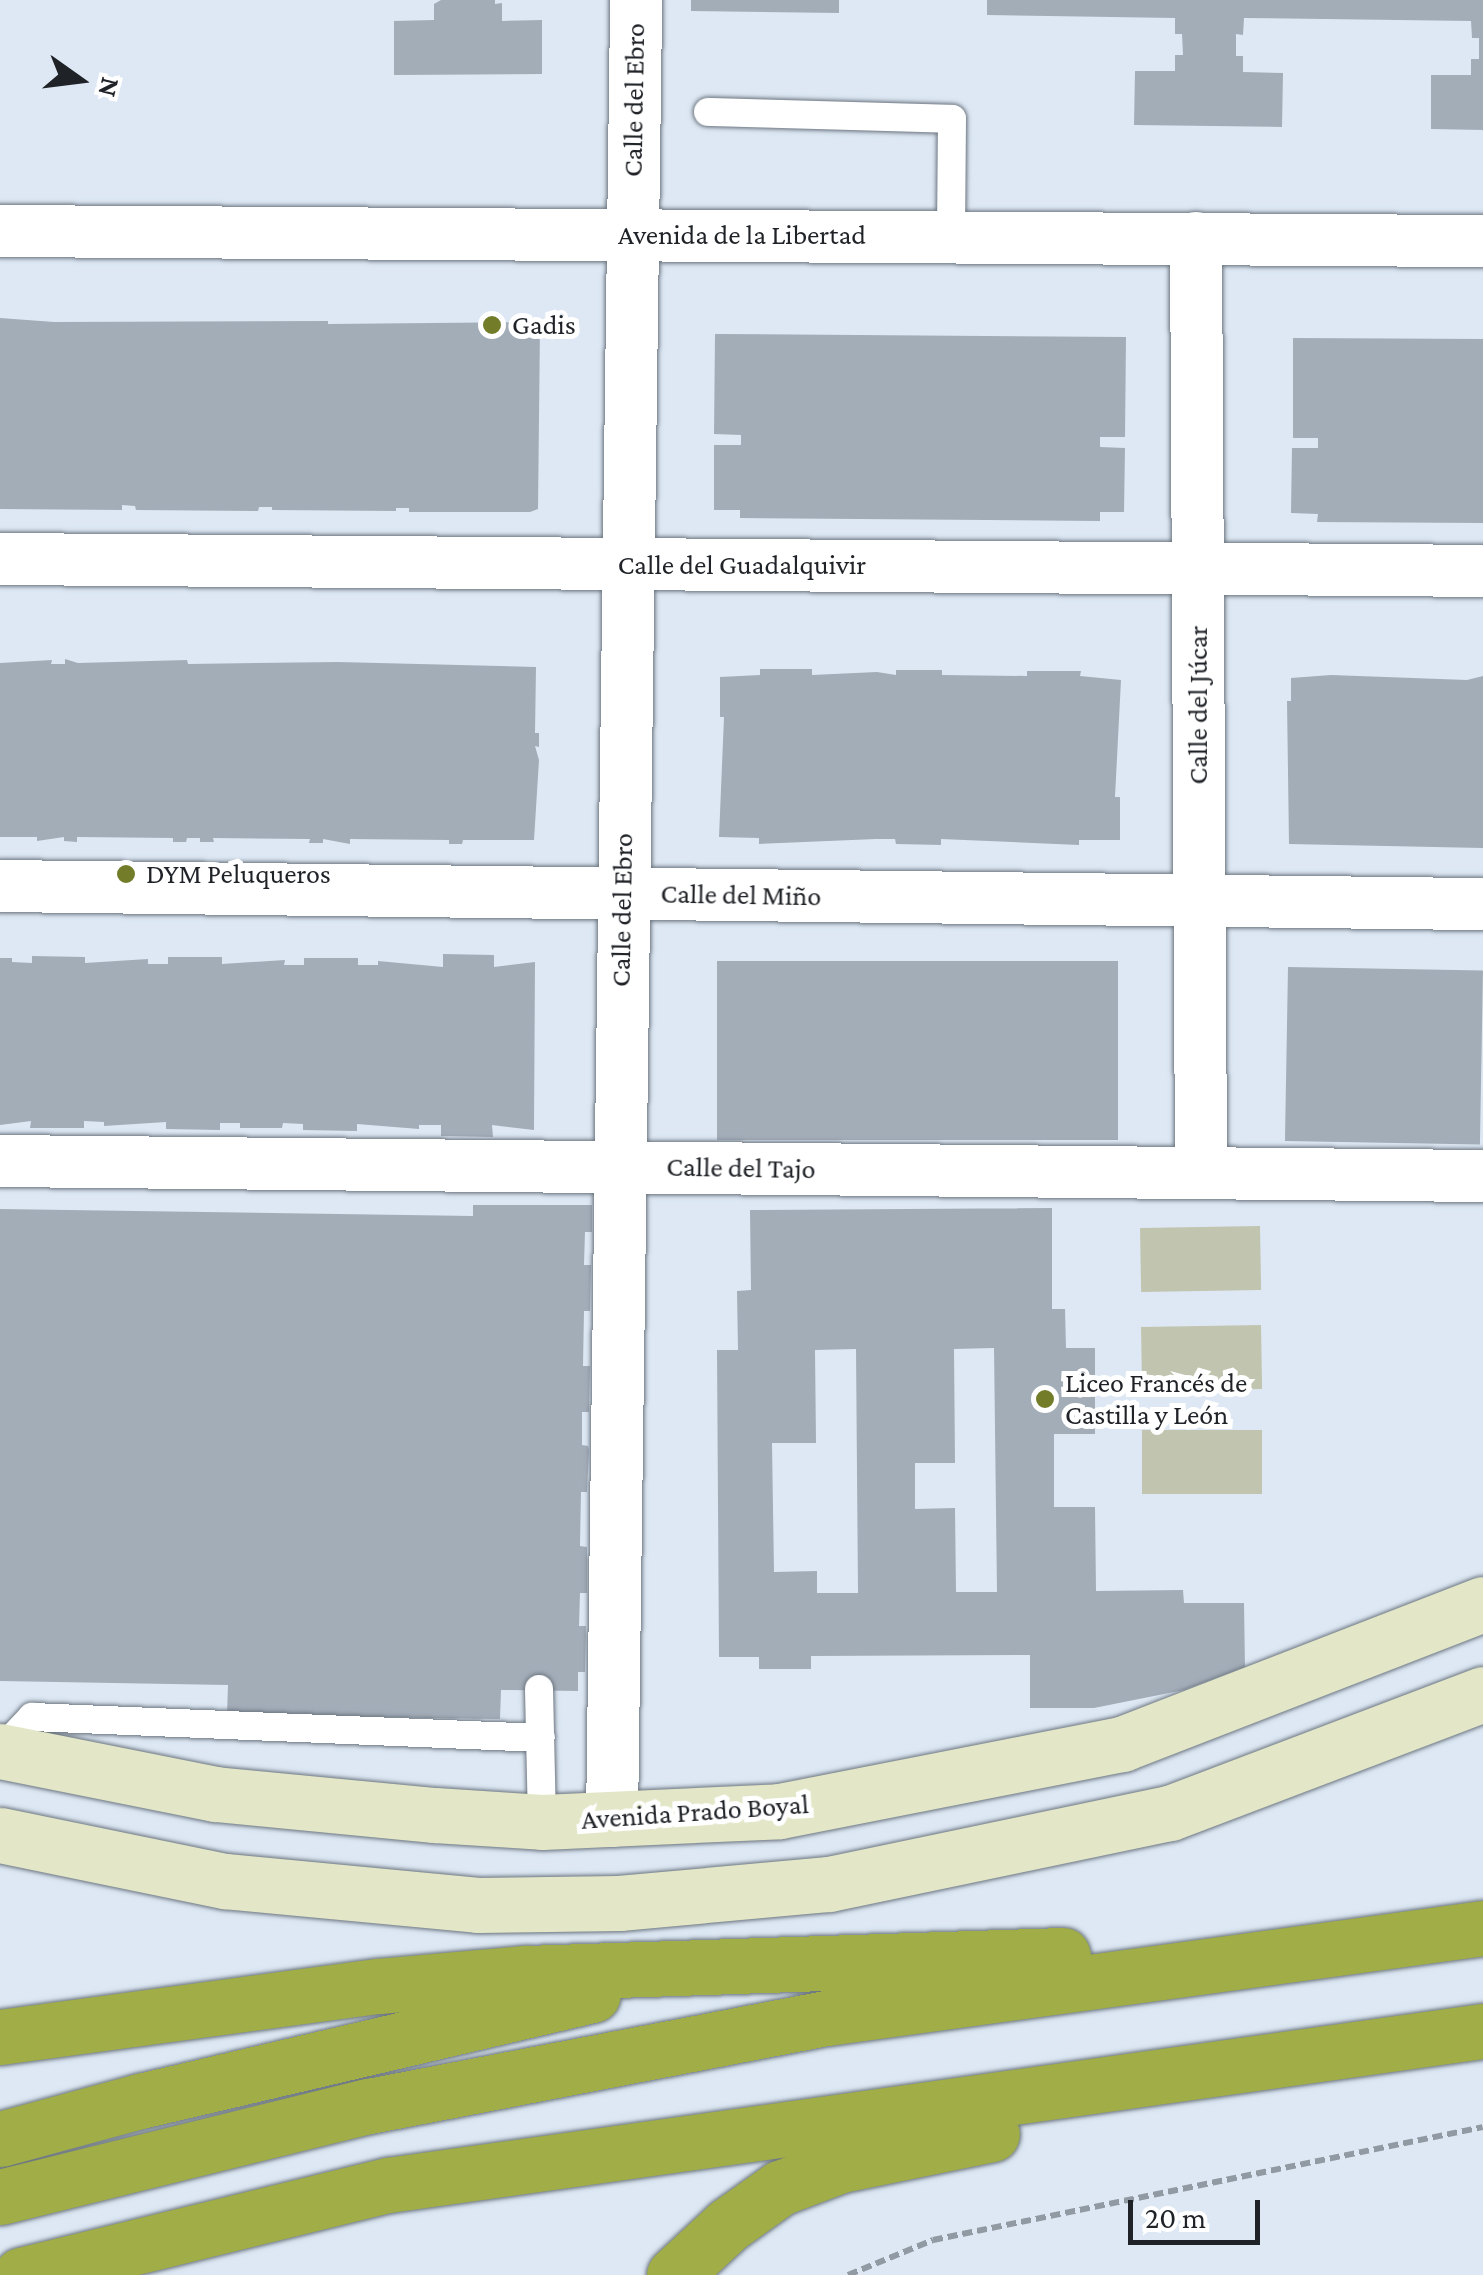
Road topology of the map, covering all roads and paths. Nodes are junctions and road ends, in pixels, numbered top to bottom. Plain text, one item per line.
1 (636, 0) edge
2 (708, 112) dead end
3 (0, 231) edge
4 (632, 235) junction
5 (951, 236) junction
6 (1196, 238) junction
7 (1483, 241) edge
8 (0, 559) edge
9 (627, 564) junction
10 (1197, 568) junction
11 (1483, 571) edge
12 (0, 886) edge
13 (622, 894) junction
14 (1199, 900) junction
15 (1483, 904) edge
16 (0, 1161) edge
17 (619, 1167) junction
18 (1201, 1173) junction
19 (1483, 1176) edge
20 (1483, 1604) edge
21 (539, 1689) dead end
22 (1483, 1694) edge
23 (540, 1738) junction
24 (0, 1751) edge
25 (612, 1821) junction
26 (542, 1822) junction
27 (0, 1835) edge
28 (1483, 1928) edge
29 (1356, 1946) junction
30 (712, 1966) junction
31 (1483, 2031) edge
32 (0, 2037) edge
33 (1483, 2127) edge
34 (0, 2139) edge
35 (0, 2196) edge
36 (21, 2275) edge
37 (674, 2275) edge
38 (848, 2275) edge

1 - 4 street, Calle del Ebro
2 - 5 lane
3 - 4 street, Avenida de la Libertad
4 - 5 street, Avenida de la Libertad
4 - 9 street, Calle del Ebro
5 - 6 street, Avenida de la Libertad
6 - 7 street, Avenida de la Libertad
6 - 10 street, Calle del Júcar
8 - 9 street, Calle del Guadalquivir
9 - 10 street, Calle del Guadalquivir
9 - 13 street, Calle del Ebro
10 - 11 street, Calle del Guadalquivir
10 - 14 street, Calle del Júcar
12 - 13 street, Calle del Miño
13 - 14 street, Calle del Miño
13 - 17 street, Calle del Ebro
14 - 15 street, Calle del Miño
14 - 18 street, Calle del Júcar
16 - 17 street, Calle del Tajo
17 - 18 street, Calle del Tajo
17 - 25 street, Calle del Ebro
18 - 19 street, Calle del Tajo
20 - 25 street, Avenida Prado Boyal
21 - 23 lane
22 - 27 street
23 - 24 lane
23 - 26 lane
24 - 26 street, Avenida Prado Boyal
25 - 26 street, Avenida Prado Boyal
28 - 29 highway
29 - 30 highway
29 - 35 highway
30 - 32 highway
30 - 34 highway
31 - 36 highway
31 - 37 highway
33 - 38 path

